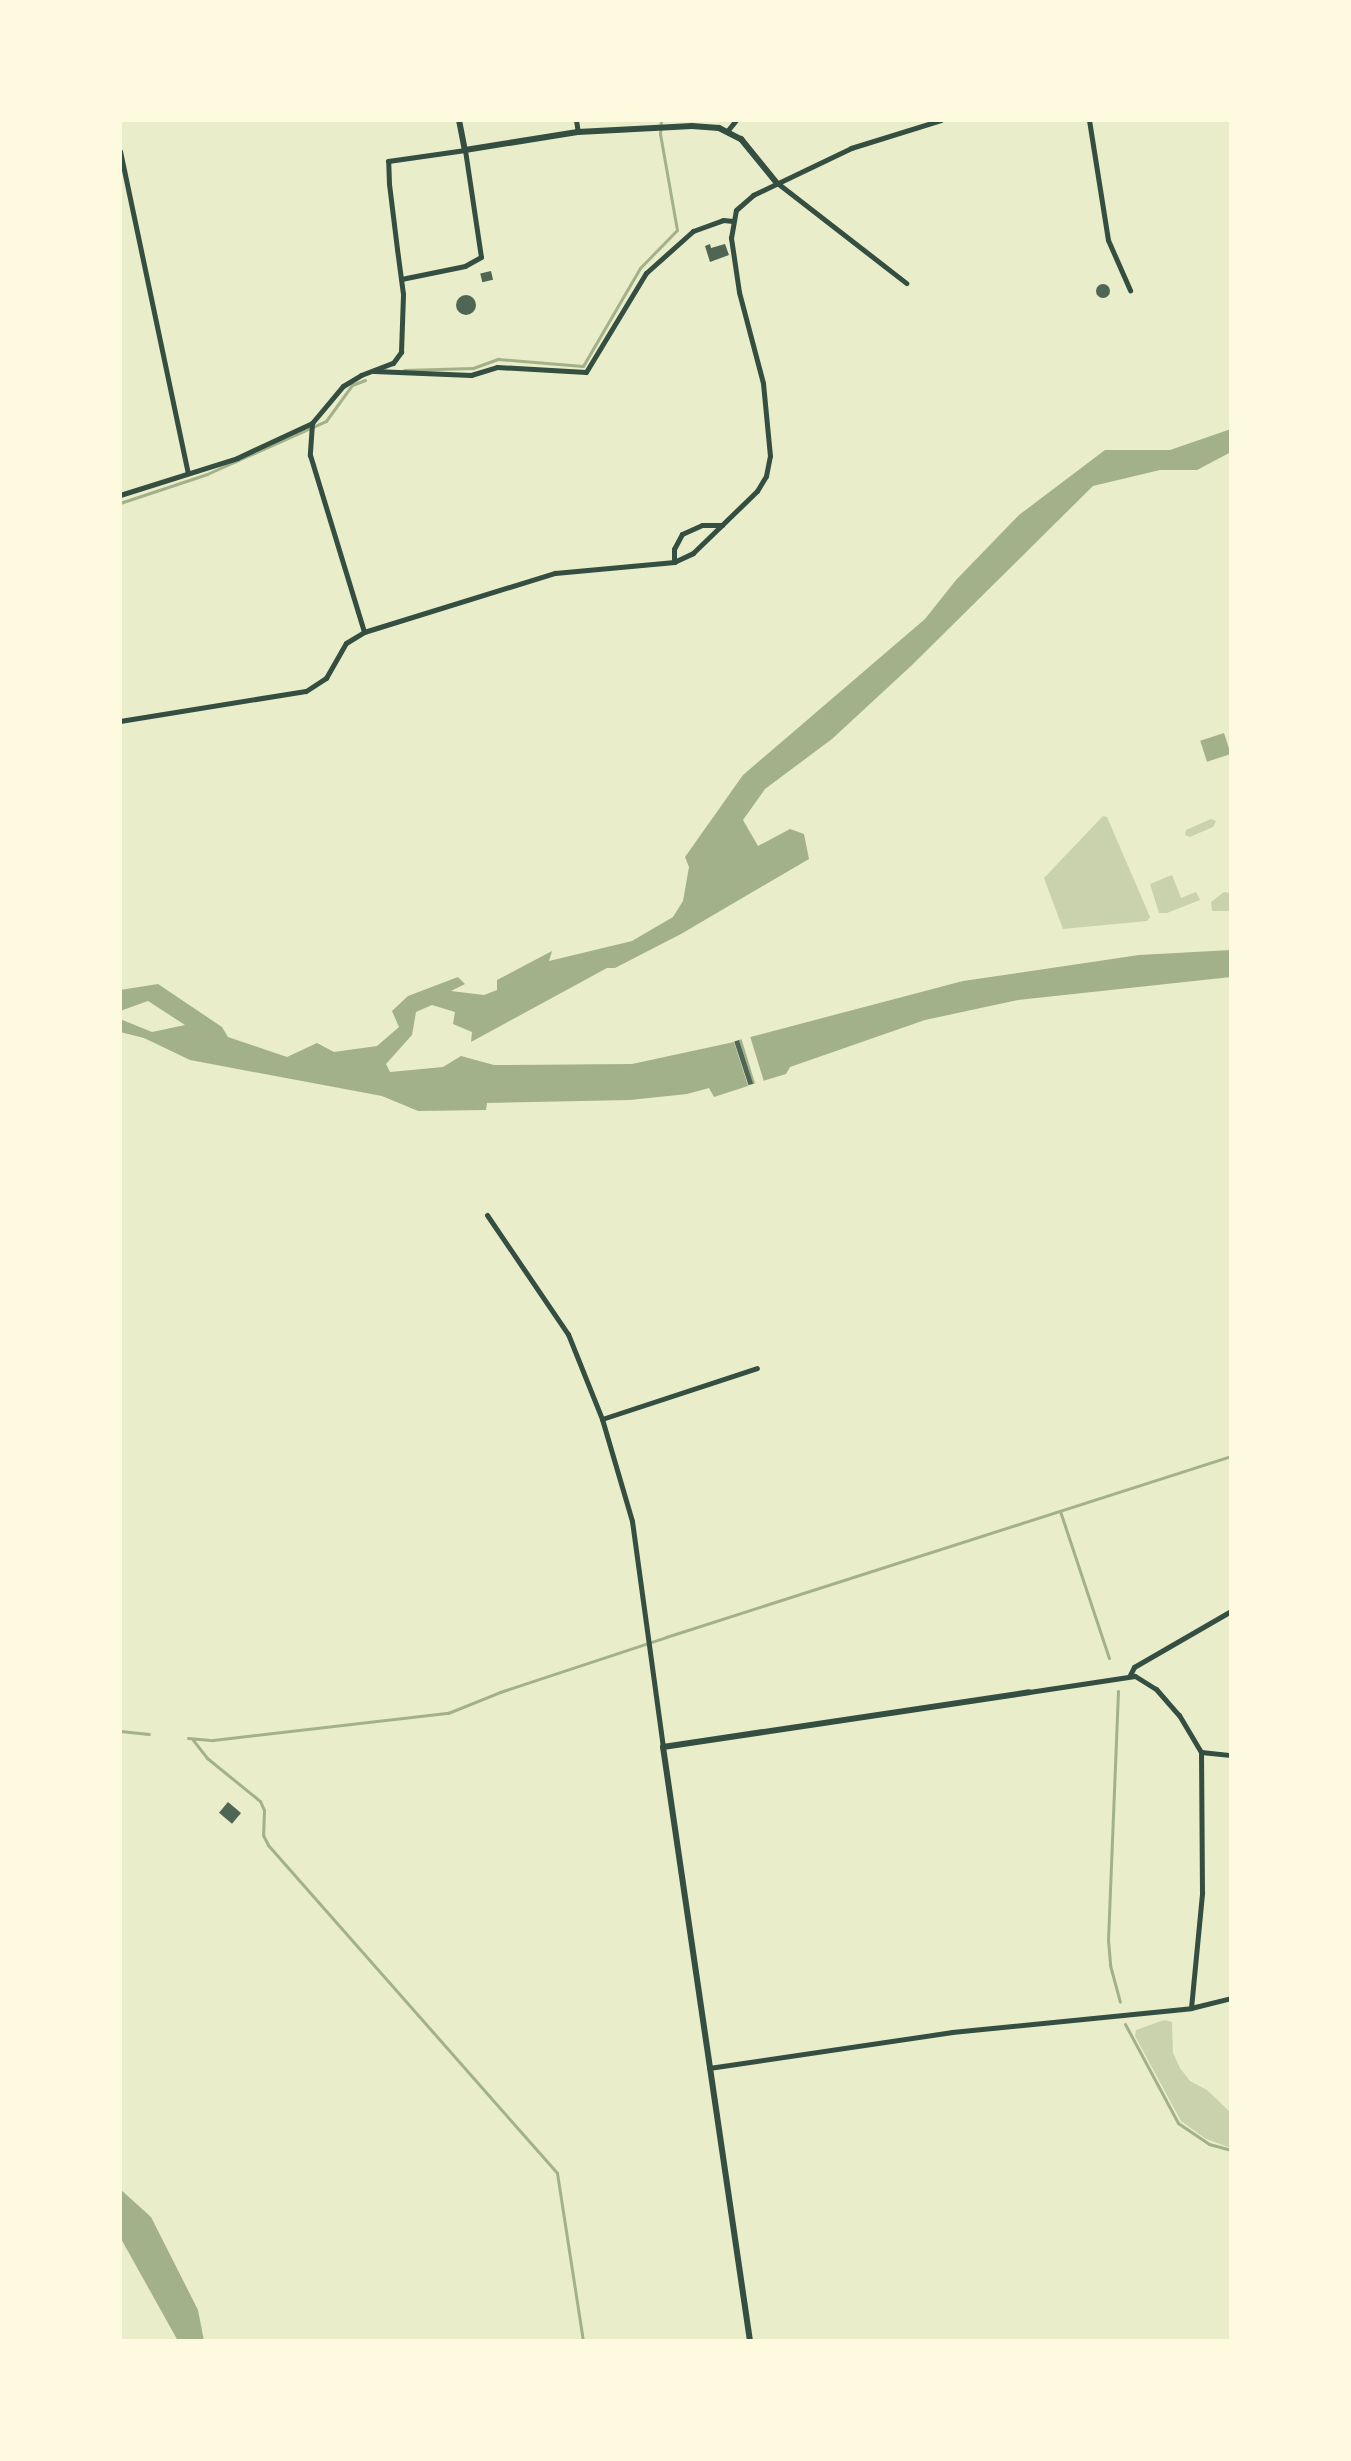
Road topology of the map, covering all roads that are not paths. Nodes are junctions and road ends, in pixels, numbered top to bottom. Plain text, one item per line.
1 (459, 120) edge
2 (576, 120) edge
3 (736, 120) edge
4 (941, 120) edge
5 (1089, 120) edge
6 (728, 130) junction
7 (578, 132) junction
8 (465, 150) junction
9 (120, 151) edge
10 (776, 182) junction
11 (733, 221) junction
12 (401, 279) junction
13 (906, 283) dead end
14 (1130, 290) dead end
15 (373, 371) junction
16 (312, 423) junction
17 (188, 473) junction
18 (120, 495) edge
19 (722, 525) junction
20 (674, 562) junction
21 (364, 632) junction
22 (120, 721) edge
23 (487, 1215) dead end
24 (757, 1368) dead end
25 (602, 1419) junction
26 (1231, 1611) edge
27 (1130, 1675) junction
28 (1029, 1692) joint
29 (663, 1747) junction
30 (1201, 1752) junction
31 (1231, 1755) edge
32 (1231, 1998) edge
33 (1191, 2008) junction
34 (708, 2068) junction
35 (750, 2341) edge

1 - 8 street
2 - 7 street
3 - 6 street
4 - 10 street
5 - 14 street
6 - 7 street
6 - 10 street
7 - 8 street
8 - 12 street
8 - 12 street
9 - 17 street
10 - 11 street
10 - 13 street
11 - 15 street
11 - 19 street
12 - 15 street
15 - 16 street
16 - 17 street
16 - 21 street
17 - 18 street
19 - 20 street
19 - 20 street
20 - 21 street
21 - 22 street
23 - 25 street
24 - 25 street
25 - 29 street
26 - 27 street
27 - 28 street
27 - 30 street
28 - 29 street
29 - 34 street
30 - 31 street
30 - 33 street
32 - 33 street
33 - 34 street
34 - 35 street

